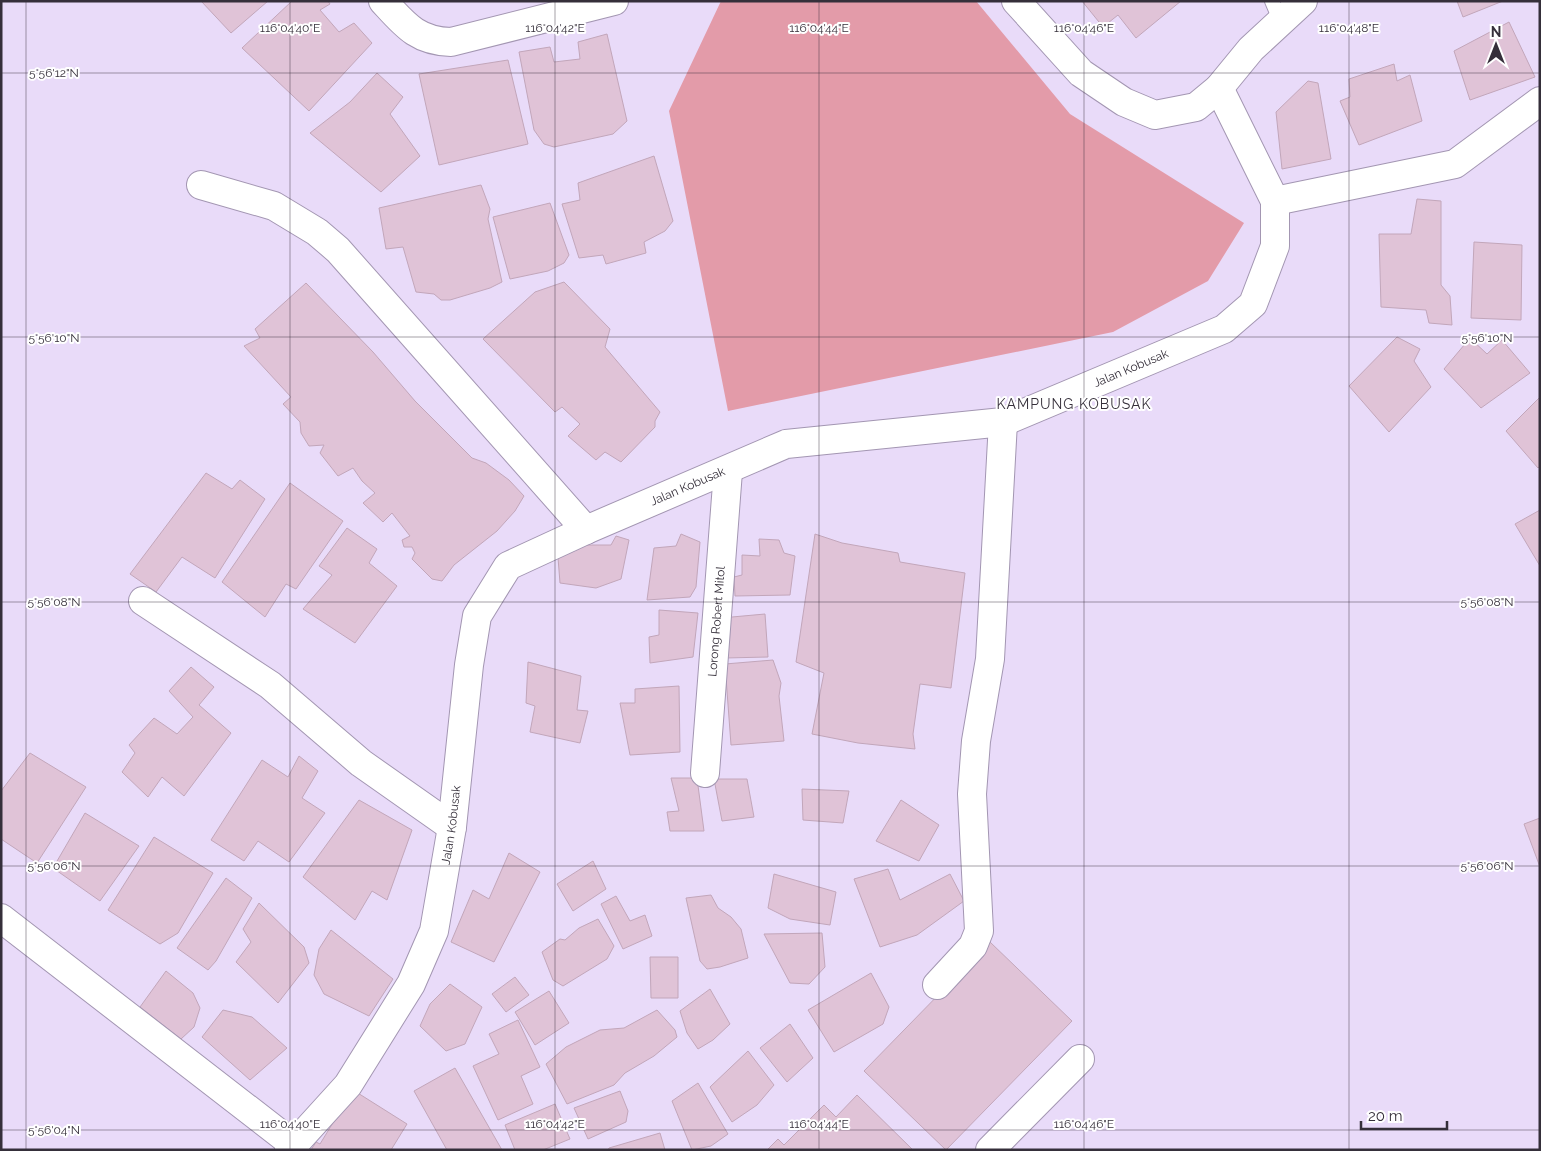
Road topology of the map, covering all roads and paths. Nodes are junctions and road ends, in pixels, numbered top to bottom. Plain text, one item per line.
1 (383, 1) edge
2 (614, 1) edge
3 (1016, 1) edge
4 (1303, 1) edge
5 (1276, 11) edge
6 (1219, 88) junction
7 (1540, 100) edge
8 (201, 185) dead end
9 (1275, 201) junction
10 (1003, 422) junction
11 (728, 470) junction
12 (586, 530) junction
13 (143, 601) dead end
14 (705, 772) dead end
15 (452, 827) junction
16 (1, 918) edge
17 (937, 985) dead end
18 (1080, 1059) dead end
19 (291, 1147) edge
20 (990, 1150) edge

1 - 2 street
3 - 6 street
4 - 5 street
5 - 6 street
6 - 9 street, Jalan Kobusak
7 - 9 street
8 - 12 street
9 - 10 street, Jalan Kobusak
10 - 11 street, Jalan Kobusak
10 - 17 street
11 - 12 street, Jalan Kobusak
11 - 14 street, Lorong Robert Mitol
12 - 15 street, Jalan Kobusak
13 - 15 street
15 - 19 street, Jalan Kobusak
16 - 19 street
18 - 20 street

